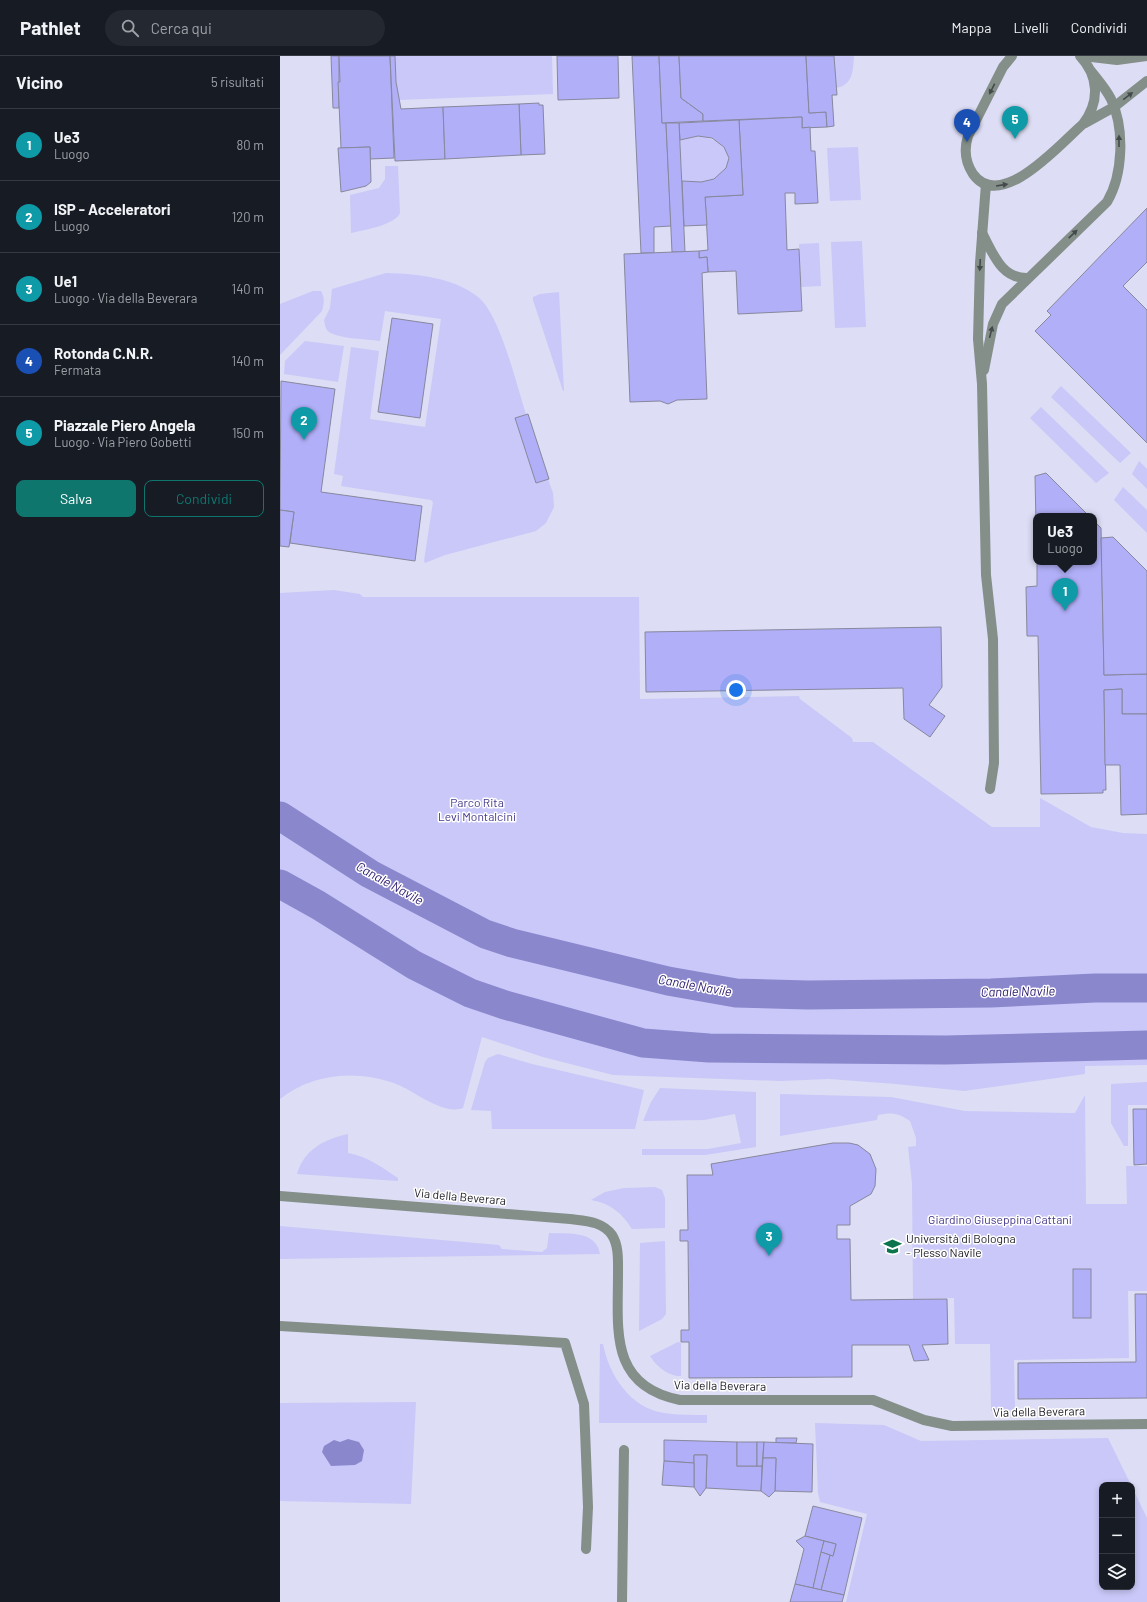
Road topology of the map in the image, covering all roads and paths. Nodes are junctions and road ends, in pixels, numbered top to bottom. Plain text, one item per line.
1 (1012, 56) edge
2 (1080, 56) edge
3 (1083, 56) edge
4 (1147, 56) edge
5 (1091, 71) junction
6 (1147, 81) edge
7 (1114, 106) junction
8 (1083, 124) junction
9 (986, 184) junction
10 (982, 233) junction
11 (1028, 278) junction
12 (982, 384) junction
13 (990, 789) dead end
14 (280, 1196) edge
15 (280, 1326) edge
16 (1147, 1424) edge
17 (624, 1450) dead end
18 (586, 1549) dead end
19 (622, 1602) edge

1 -> 9 street
2 - 5 street
3 - 4 street
5 - 7 street
5 - 8 street
7 -> 6 street
7 - 8 street
11 -> 7 street
9 -> 8 street
9 - 10 street
10 - 11 street
10 -> 12 street
12 -> 11 street
12 - 13 street
14 - 16 street, Via della Beverara
15 - 18 street
17 - 19 street

